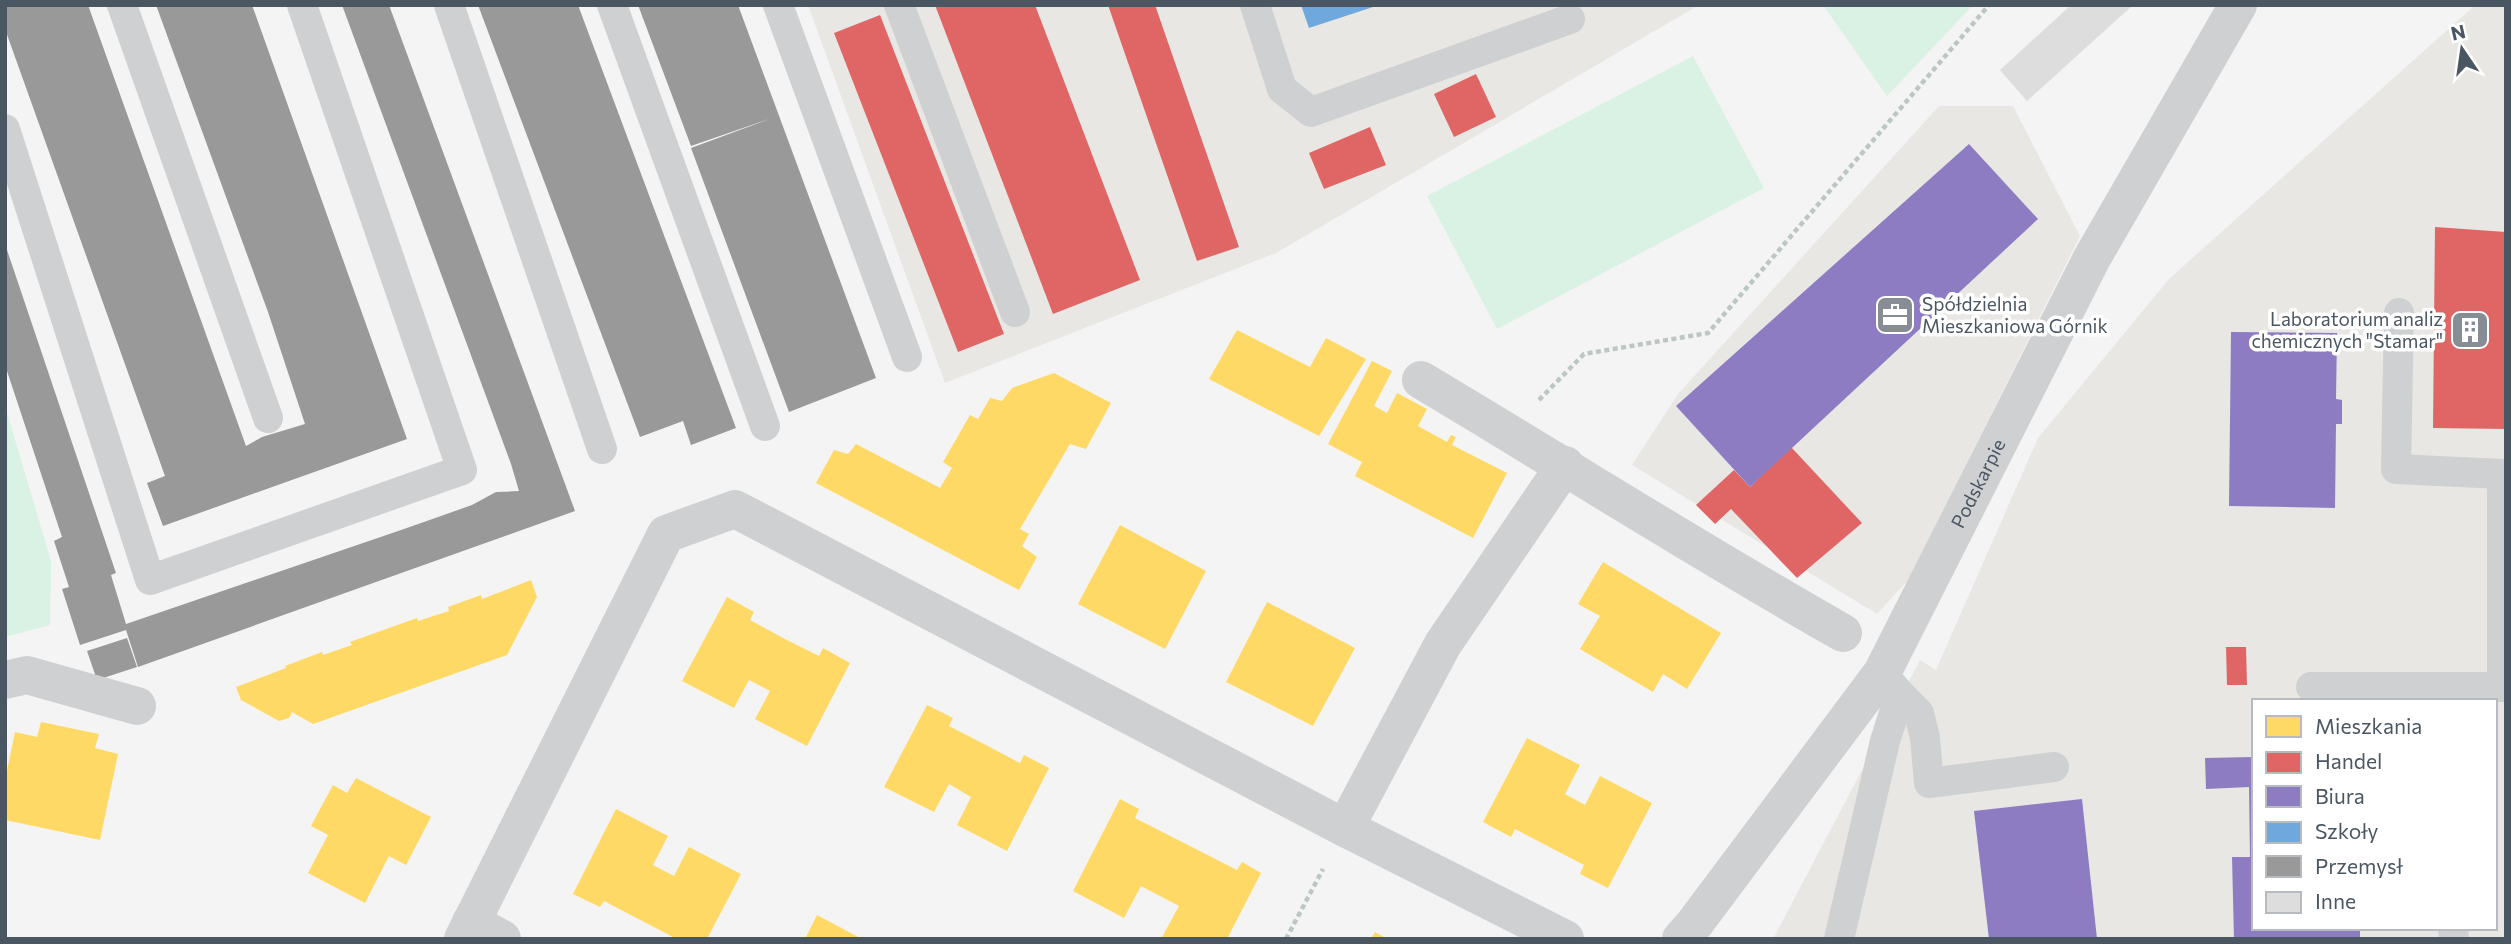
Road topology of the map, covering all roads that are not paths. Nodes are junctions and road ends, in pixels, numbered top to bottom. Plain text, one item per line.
1 (122, 5) edge
2 (302, 5) edge
3 (449, 5) edge
4 (612, 5) edge
5 (778, 5) edge
6 (899, 5) edge
7 (1255, 5) edge
8 (2238, 5) edge
9 (1570, 19) dead end
10 (5, 129) edge
11 (1015, 312) dead end
12 (2399, 313) dead end
13 (907, 357) dead end
14 (1421, 380) dead end
15 (268, 418) dead end
16 (765, 426) dead end
17 (602, 449) dead end
18 (1565, 465) junction
19 (1843, 634) dead end
20 (5, 680) edge
21 (1891, 683) junction
22 (2311, 687) dead end
23 (2504, 687) edge
24 (2445, 694) edge
25 (137, 706) dead end
26 (2054, 767) dead end
27 (1345, 828) junction
28 (479, 933) edge
29 (1565, 939) edge
30 (1681, 939) edge
31 (1839, 939) edge

1 - 15 lane
2 - 10 lane
3 - 17 lane
4 - 16 lane
5 - 13 lane
6 - 11 lane
7 - 9 lane
8 - 21 street, Podskarpie
12 - 23 lane
14 - 18 street
18 - 19 street
18 - 27 street
20 - 25 street
21 - 26 lane
21 - 30 street, Podskarpie
21 - 31 lane
22 - 24 lane
23 - 24 lane
27 - 28 street
27 - 29 street

